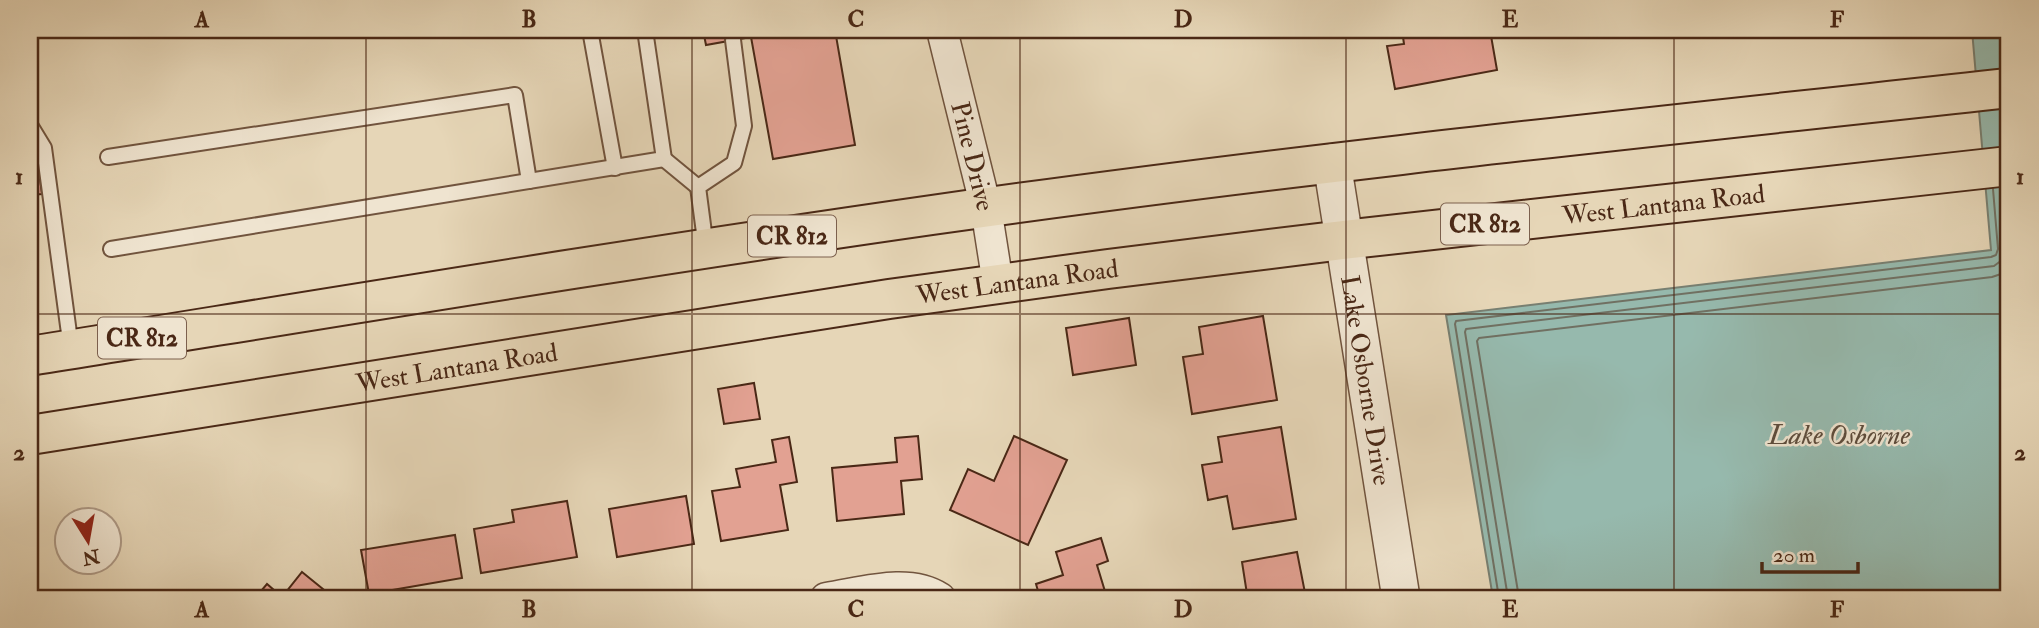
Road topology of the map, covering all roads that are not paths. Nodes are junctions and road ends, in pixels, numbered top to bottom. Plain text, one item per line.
1 (590, 30) edge
2 (645, 30) edge
3 (942, 30) edge
4 (733, 40) dead end
5 (2009, 88) edge
6 (30, 125) edge
7 (108, 158) dead end
8 (664, 159) junction
9 (1332, 163) junction
10 (615, 167) junction
11 (1991, 168) edge
12 (529, 181) junction
13 (698, 187) junction
14 (986, 208) junction
15 (1343, 240) junction
16 (111, 249) dead end
17 (707, 249) junction
18 (998, 284) junction
19 (71, 349) junction
20 (30, 356) edge
21 (30, 435) edge
22 (825, 598) edge
23 (940, 598) edge
24 (1401, 598) edge

1 - 10 lane
2 - 8 lane
3 - 14 street, Pine Drive
4 - 13 lane
5 - 9 main road, CR 812
6 - 19 lane
7 - 12 lane
8 - 10 lane
8 - 13 lane
9 - 14 main road, CR 812
9 - 15 street, Lake Osborne Drive
10 - 12 lane
11 - 15 main road, West Lantana Road / CR 812
12 - 16 lane
13 - 17 lane
14 - 17 main road, CR 812
14 - 18 street, Pine Drive
15 - 18 main road, West Lantana Road / CR 812
15 - 24 street, Lake Osborne Drive
17 - 19 main road, CR 812
18 - 21 main road, West Lantana Road / CR 812
19 - 20 main road, CR 812
22 - 23 street

